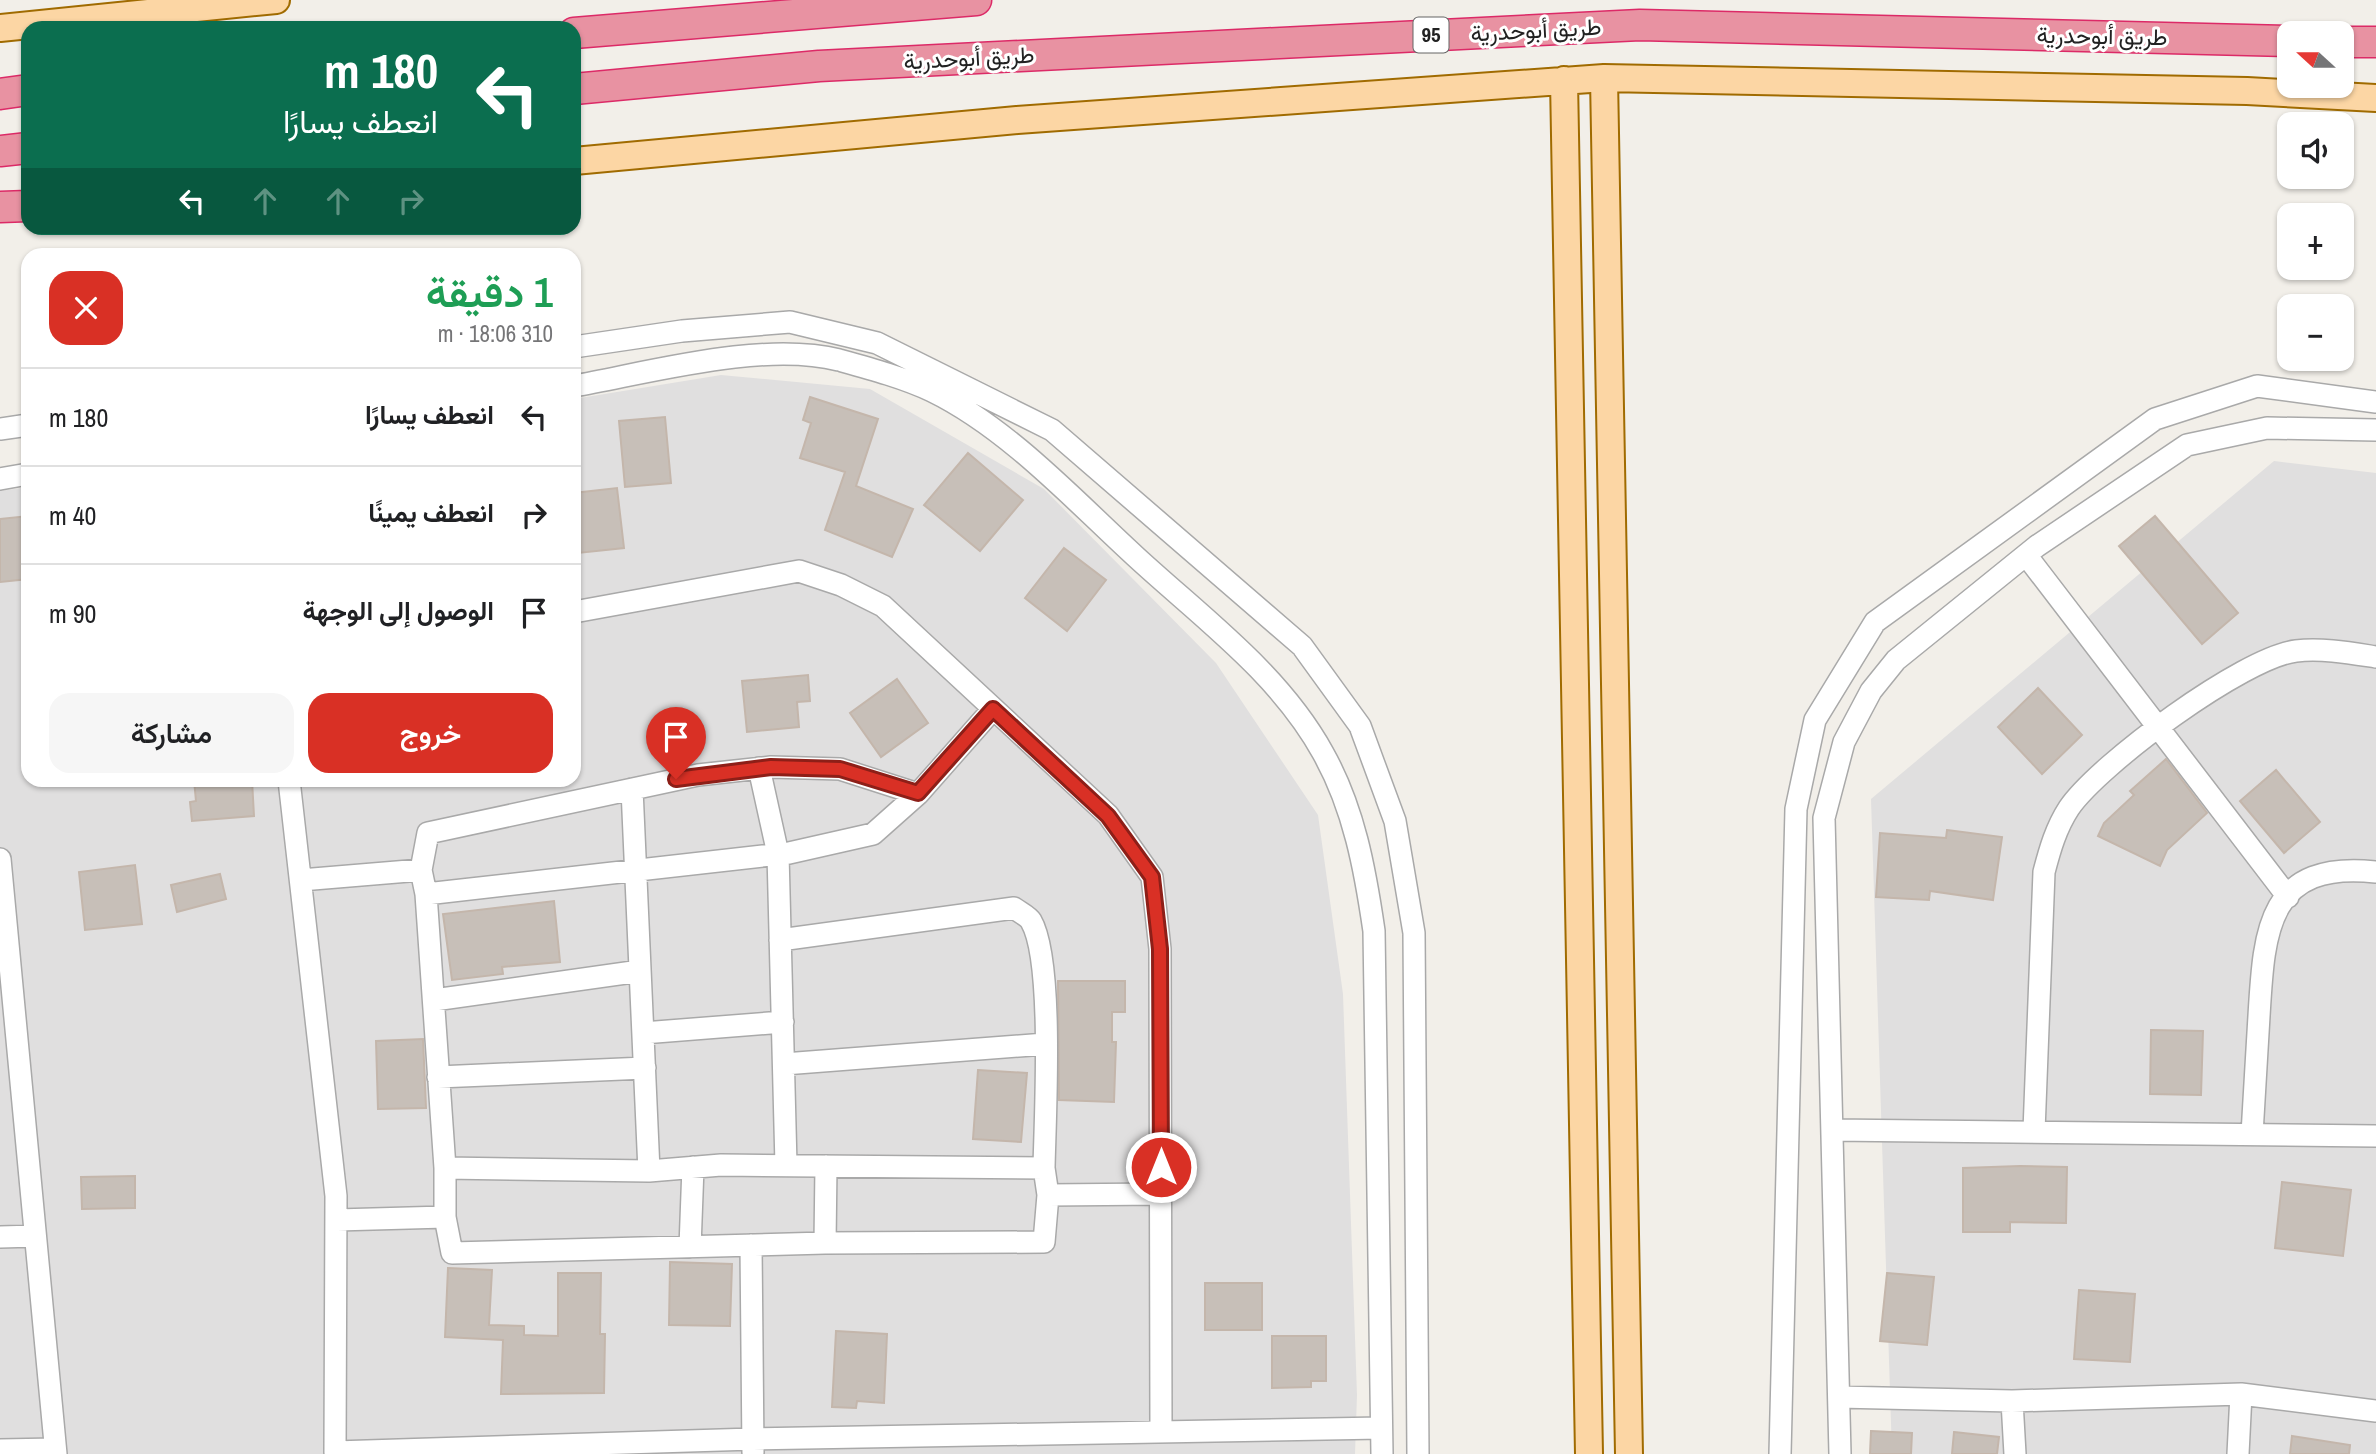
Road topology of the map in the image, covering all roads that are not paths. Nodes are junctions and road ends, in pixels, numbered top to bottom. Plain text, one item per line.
1 (276, 0) edge
2 (976, 0) edge
3 (69, 21) edge
4 (21, 26) edge
5 (0, 28) edge
6 (581, 32) edge
7 (2277, 41) edge
8 (2354, 42) edge
9 (2376, 42) edge
10 (1604, 78) junction
11 (1564, 80) junction
12 (581, 88) edge
13 (21, 91) edge
14 (0, 94) edge
15 (2376, 98) edge
16 (21, 149) edge
17 (0, 152) edge
18 (581, 160) edge
19 (21, 206) edge
20 (0, 207) edge
21 (21, 219) edge
22 (0, 222) edge
23 (581, 346) edge
24 (581, 385) edge
25 (2376, 401) edge
26 (21, 426) edge
27 (0, 429) edge
28 (2376, 430) edge
29 (21, 475) edge
30 (0, 479) edge
31 (2026, 555) junction
32 (581, 611) edge
33 (2376, 657) edge
34 (993, 709) junction
35 (2156, 728) junction
36 (759, 768) junction
37 (290, 787) edge
38 (632, 789) junction
39 (918, 793) junction
40 (778, 854) junction
41 (0, 859) edge
42 (635, 869) junction
43 (421, 870) junction
44 (2376, 873) edge
45 (301, 880) junction
46 (426, 894) junction
47 (2288, 897) junction
48 (4, 936) edge
49 (780, 940) junction
50 (640, 971) junction
51 (433, 1000) junction
52 (783, 1022) junction
53 (643, 1033) junction
54 (1045, 1045) junction
55 (784, 1064) junction
56 (645, 1068) junction
57 (439, 1077) junction
58 (1832, 1130) junction
59 (2034, 1130) junction
60 (2252, 1134) junction
61 (2376, 1136) edge
62 (786, 1165) junction
63 (826, 1166) junction
64 (693, 1167) junction
65 (445, 1168) junction
66 (1045, 1168) junction
67 (649, 1171) junction
68 (1161, 1194) junction
69 (1048, 1195) junction
70 (445, 1217) junction
71 (337, 1220) junction
72 (35, 1236) junction
73 (0, 1237) edge
74 (825, 1243) junction
75 (751, 1245) junction
76 (690, 1248) junction
77 (2241, 1394) junction
78 (1839, 1397) junction
79 (2012, 1401) junction
80 (2376, 1411) edge
81 (1381, 1429) junction
82 (1161, 1432) junction
83 (753, 1447) edge
84 (0, 1450) edge
85 (55, 1451) edge
86 (334, 1453) edge
87 (1382, 1454) edge
88 (1418, 1454) edge
89 (1589, 1454) edge
90 (1629, 1454) edge
91 (1780, 1454) edge
92 (1840, 1454) edge
93 (2015, 1454) edge
94 (2238, 1454) edge

1 - 3 main road
2 - 6 highway
4 - 5 main road
7 - 12 highway, طريق أبوحدرية / 95
8 - 9 highway
10 - 11 main road
10 - 15 main road
10 - 90 main road
11 - 18 main road
11 - 89 main road
13 - 14 highway
16 - 17 highway
19 - 20 highway
21 - 22 main road
23 - 88 street
24 - 81 street
25 - 91 street
26 - 27 street
28 - 31 street
29 - 30 street
31 - 35 street
31 - 58 street
32 - 34 street
33 - 35 street
34 - 39 street
34 - 68 street
35 - 47 street
35 - 59 street
36 - 38 street
36 - 39 street
36 - 40 street
37 - 45 street
38 - 42 street
38 - 43 street
39 - 40 street
40 - 42 street
40 - 49 street
41 - 48 street
42 - 46 street
42 - 50 street
43 - 45 street
43 - 46 street
44 - 47 street
45 - 71 street
46 - 51 street
47 - 60 street
48 - 72 street
49 - 52 street
49 - 54 street
50 - 51 street
50 - 53 street
51 - 57 street
52 - 53 street
52 - 55 street
53 - 56 street
54 - 55 street
54 - 66 street
55 - 62 street
56 - 57 street
56 - 67 street
57 - 65 street
58 - 59 street
58 - 78 street
59 - 60 street
60 - 61 street
62 - 63 street
62 - 64 street
63 - 66 street
63 - 74 street
64 - 67 street
64 - 76 street
65 - 67 street
65 - 70 street
66 - 69 street
68 - 69 street
68 - 82 street
69 - 74 street
70 - 71 street
70 - 76 street
71 - 86 street
72 - 73 street
72 - 85 street
74 - 75 street
75 - 76 street
75 - 83 street
77 - 79 street
77 - 80 street
77 - 94 street
78 - 79 street
78 - 92 street
79 - 93 street
81 - 82 street
81 - 87 street
82 - 83 street
83 - 86 street
84 - 85 street

